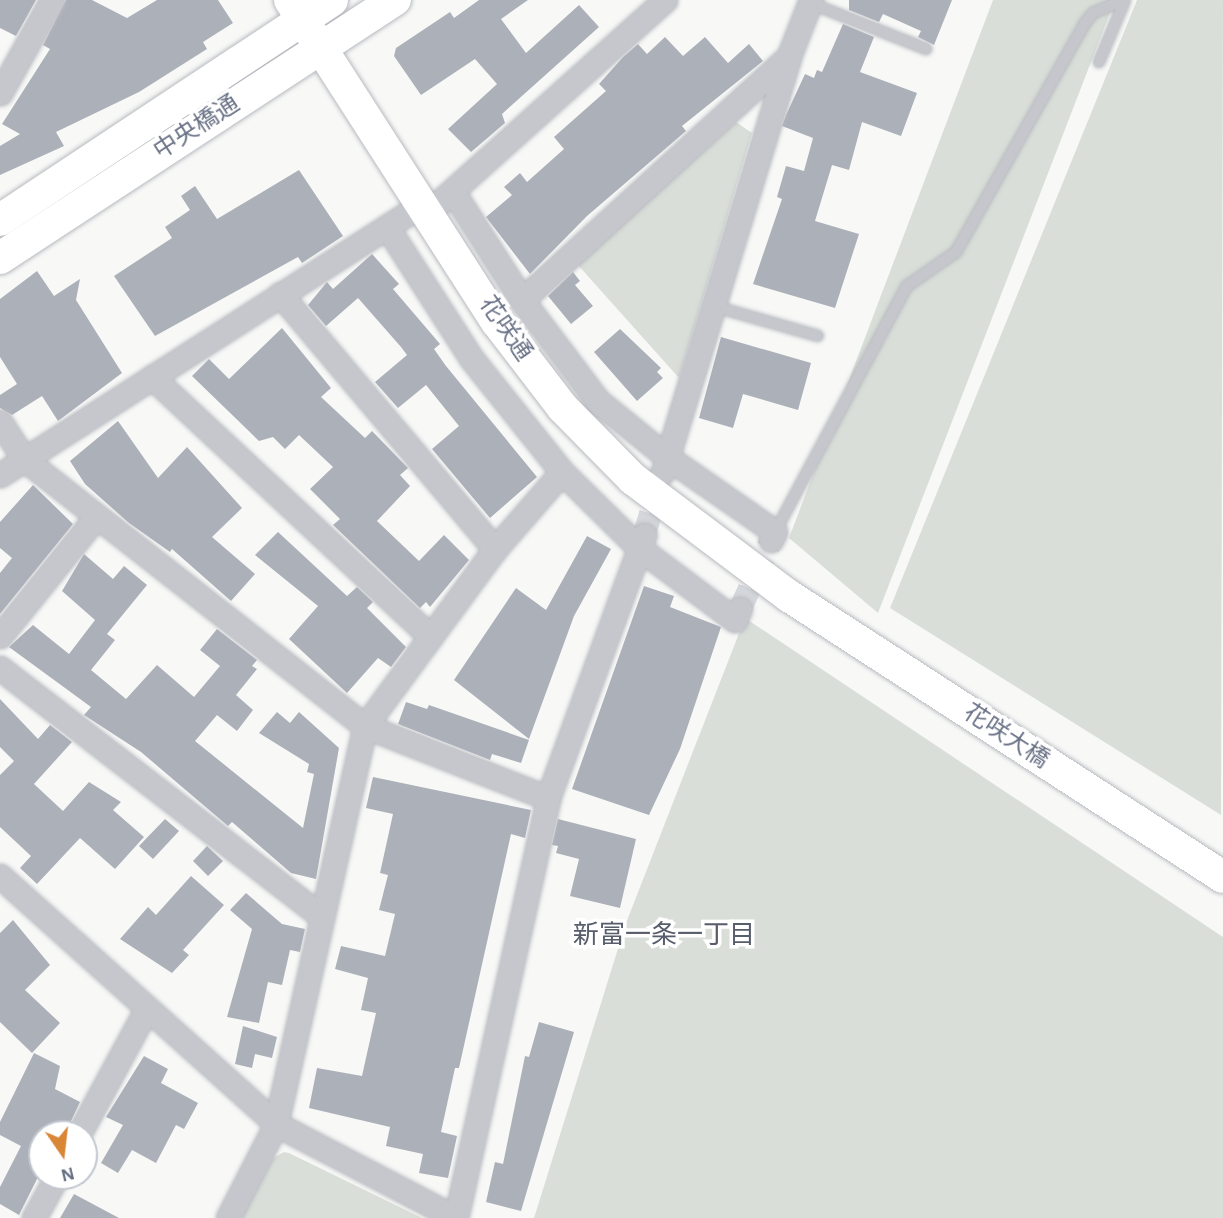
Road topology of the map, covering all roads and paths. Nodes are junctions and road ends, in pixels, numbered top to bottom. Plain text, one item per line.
1 (52, 0) edge
2 (332, 0) edge
3 (395, 0) edge
4 (665, 0) edge
5 (1124, 0) edge
6 (811, 2) edge
7 (297, 10) edge
8 (323, 47) junction
9 (926, 48) dead end
10 (789, 56) junction
11 (1099, 62) dead end
12 (0, 93) edge
13 (453, 192) junction
14 (426, 207) junction
15 (387, 227) junction
16 (6, 229) edge
17 (280, 294) junction
18 (522, 300) junction
19 (713, 306) junction
20 (818, 336) dead end
21 (152, 377) junction
22 (0, 422) edge
23 (24, 459) junction
24 (665, 465) junction
25 (562, 472) junction
26 (0, 475) edge
27 (97, 516) junction
28 (773, 536) joint
29 (642, 541) junction
30 (495, 549) junction
31 (789, 596) joint
32 (740, 609) dead end
33 (0, 636) edge
34 (431, 637) junction
35 (0, 668) edge
36 (365, 726) junction
37 (548, 798) junction
38 (1223, 877) edge
39 (3, 883) edge
40 (322, 917) junction
41 (147, 1007) junction
42 (86, 1120) edge
43 (276, 1125) junction
44 (49, 1190) edge
45 (34, 1218) edge
46 (228, 1218) edge
47 (456, 1218) edge

1 - 12 street
2 - 7 street, 中央橋通
3 - 8 street, 中央橋通
4 - 13 street
5 - 11 lane
5 - 28 lane
6 - 9 lane
6 - 10 street
7 - 8 street, 花咲通
7 - 16 street, 中央橋通
8 - 14 street, 花咲通
8 - 16 street, 中央橋通
10 - 18 street
10 - 19 street
13 - 14 street
13 - 18 street
14 - 15 street
14 - 31 street, 花咲通
15 - 17 street
15 - 25 street
17 - 21 street
17 - 30 street
18 - 24 street
19 - 20 lane
19 - 24 street
21 - 23 street
21 - 34 street
22 - 23 street
23 - 26 street
23 - 27 street
24 - 28 street
25 - 29 street
25 - 30 street
27 - 33 street
27 - 36 street
29 - 32 street
29 - 37 street
30 - 34 street
31 - 38 street, 花咲大橋
34 - 36 street
35 - 40 street
36 - 37 street
36 - 40 street
37 - 47 street
39 - 41 street
40 - 43 street
41 - 42 street
41 - 43 street
43 - 46 street
43 - 47 street
44 - 45 street

